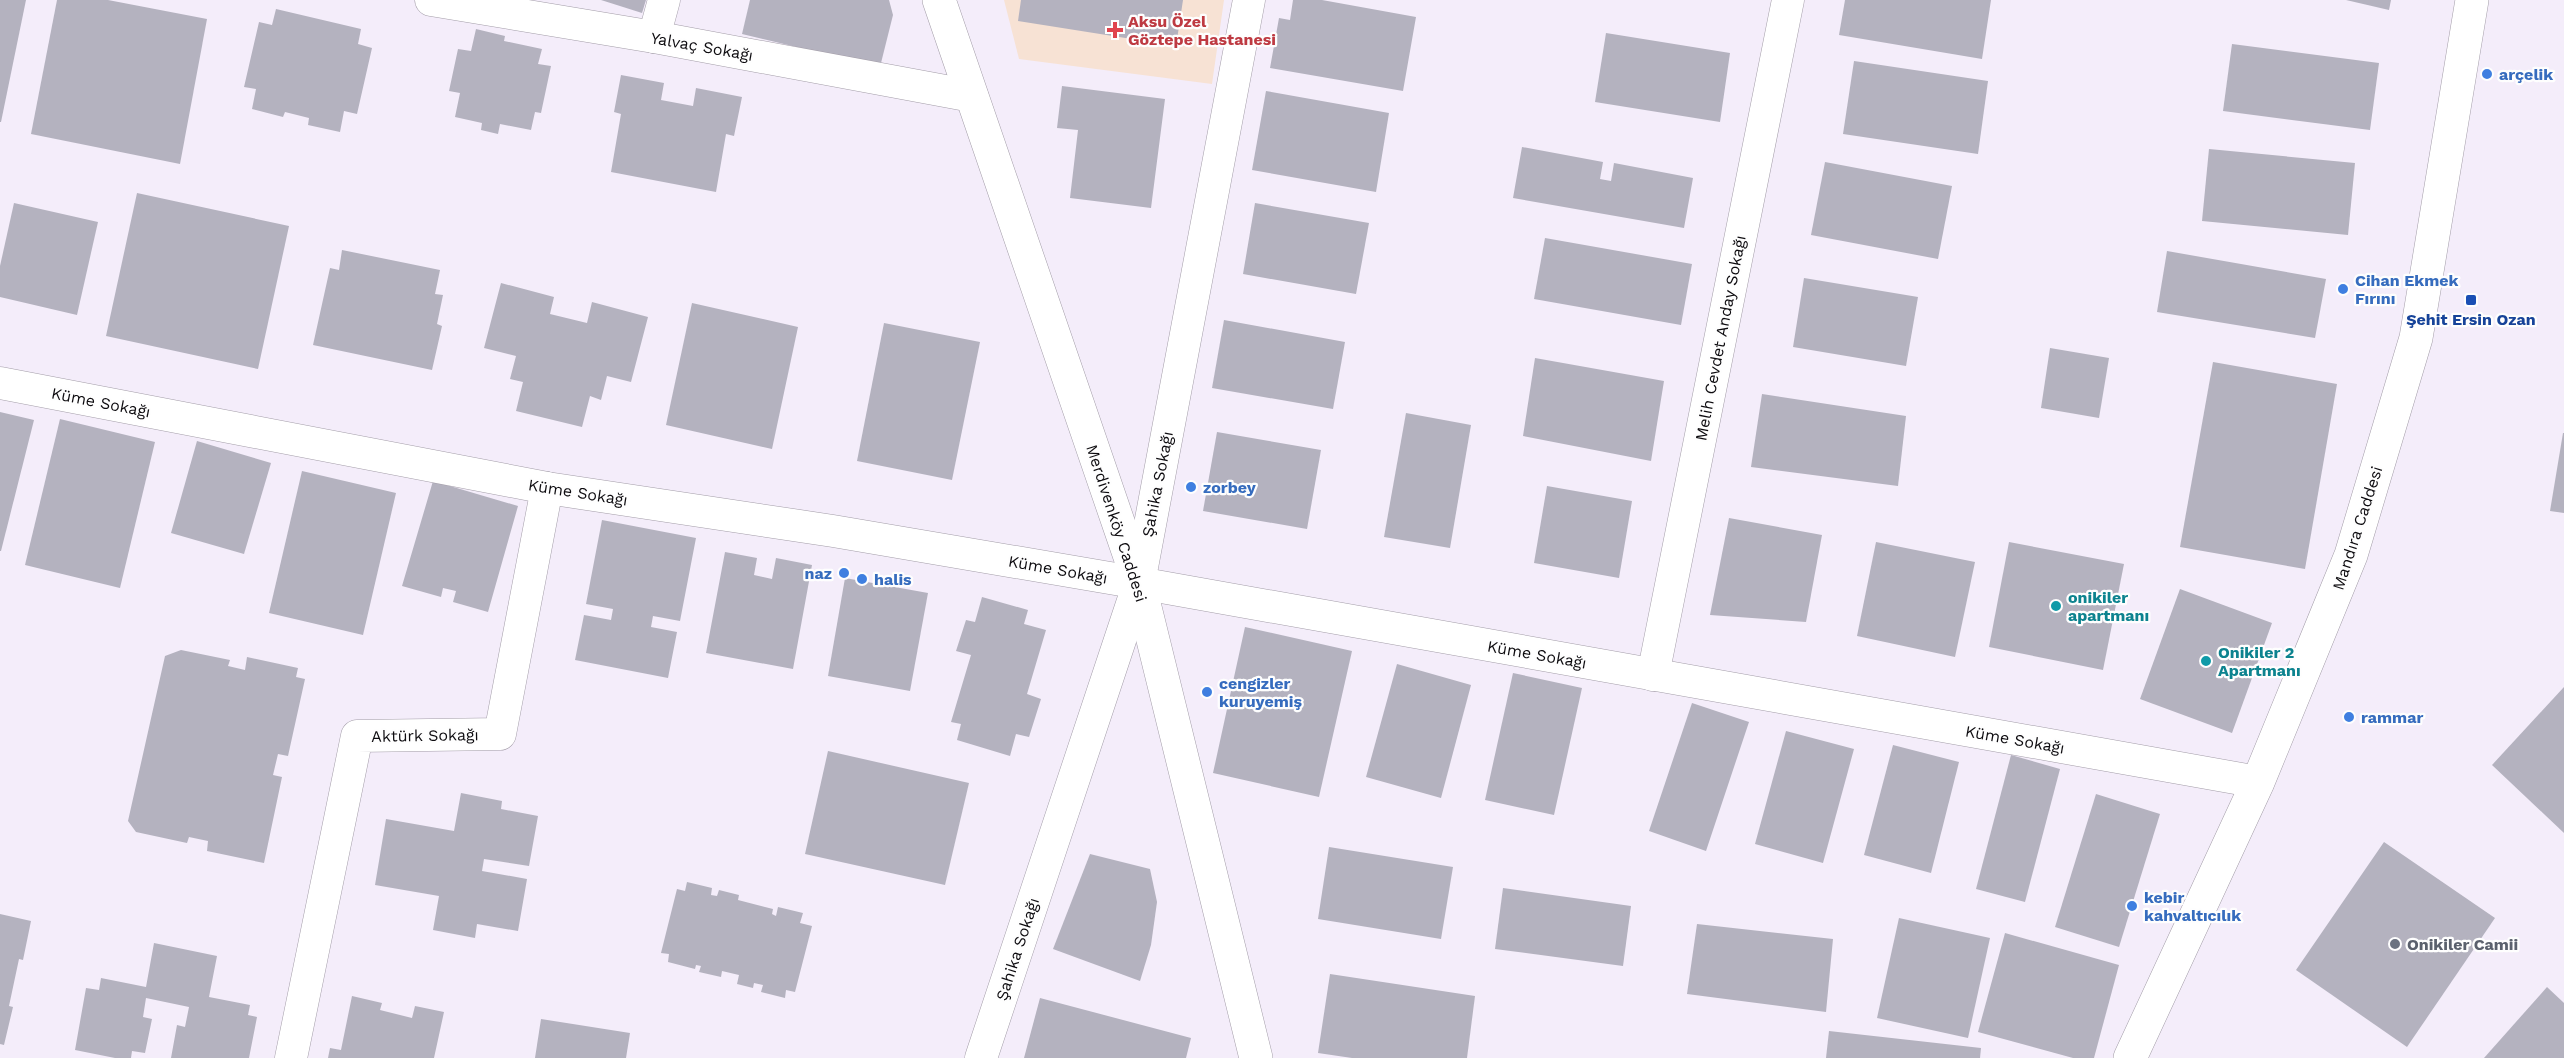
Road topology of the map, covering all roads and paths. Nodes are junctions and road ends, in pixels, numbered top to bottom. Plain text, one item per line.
1 (431, 0) edge
2 (664, 0) edge
3 (939, 0) edge
4 (1249, 0) edge
5 (1788, 0) edge
6 (2472, 0) edge
7 (654, 37) junction
8 (972, 96) junction
9 (0, 383) edge
10 (547, 488) junction
11 (1139, 583) junction
12 (1653, 675) junction
13 (2258, 782) junction
14 (291, 1058) edge
15 (981, 1058) edge
16 (1256, 1058) edge
17 (2130, 1058) edge

1 - 7 street, Yalvaç Sokağı
2 - 7 street
3 - 8 main road, Merdivenköy Caddesi
4 - 11 street, Şahika Sokağı
5 - 12 street, Melih Cevdet Anday Sokağı
6 - 13 main road, Mandıra Caddesi
7 - 8 street, Yalvaç Sokağı
8 - 11 main road, Merdivenköy Caddesi
9 - 10 street, Küme Sokağı
10 - 11 street, Küme Sokağı
10 - 14 street, Aktürk Sokağı
11 - 12 street, Küme Sokağı
11 - 15 street, Şahika Sokağı
11 - 16 main road, Merdivenköy Caddesi
12 - 13 street, Küme Sokağı
13 - 17 main road, Mandıra Caddesi

